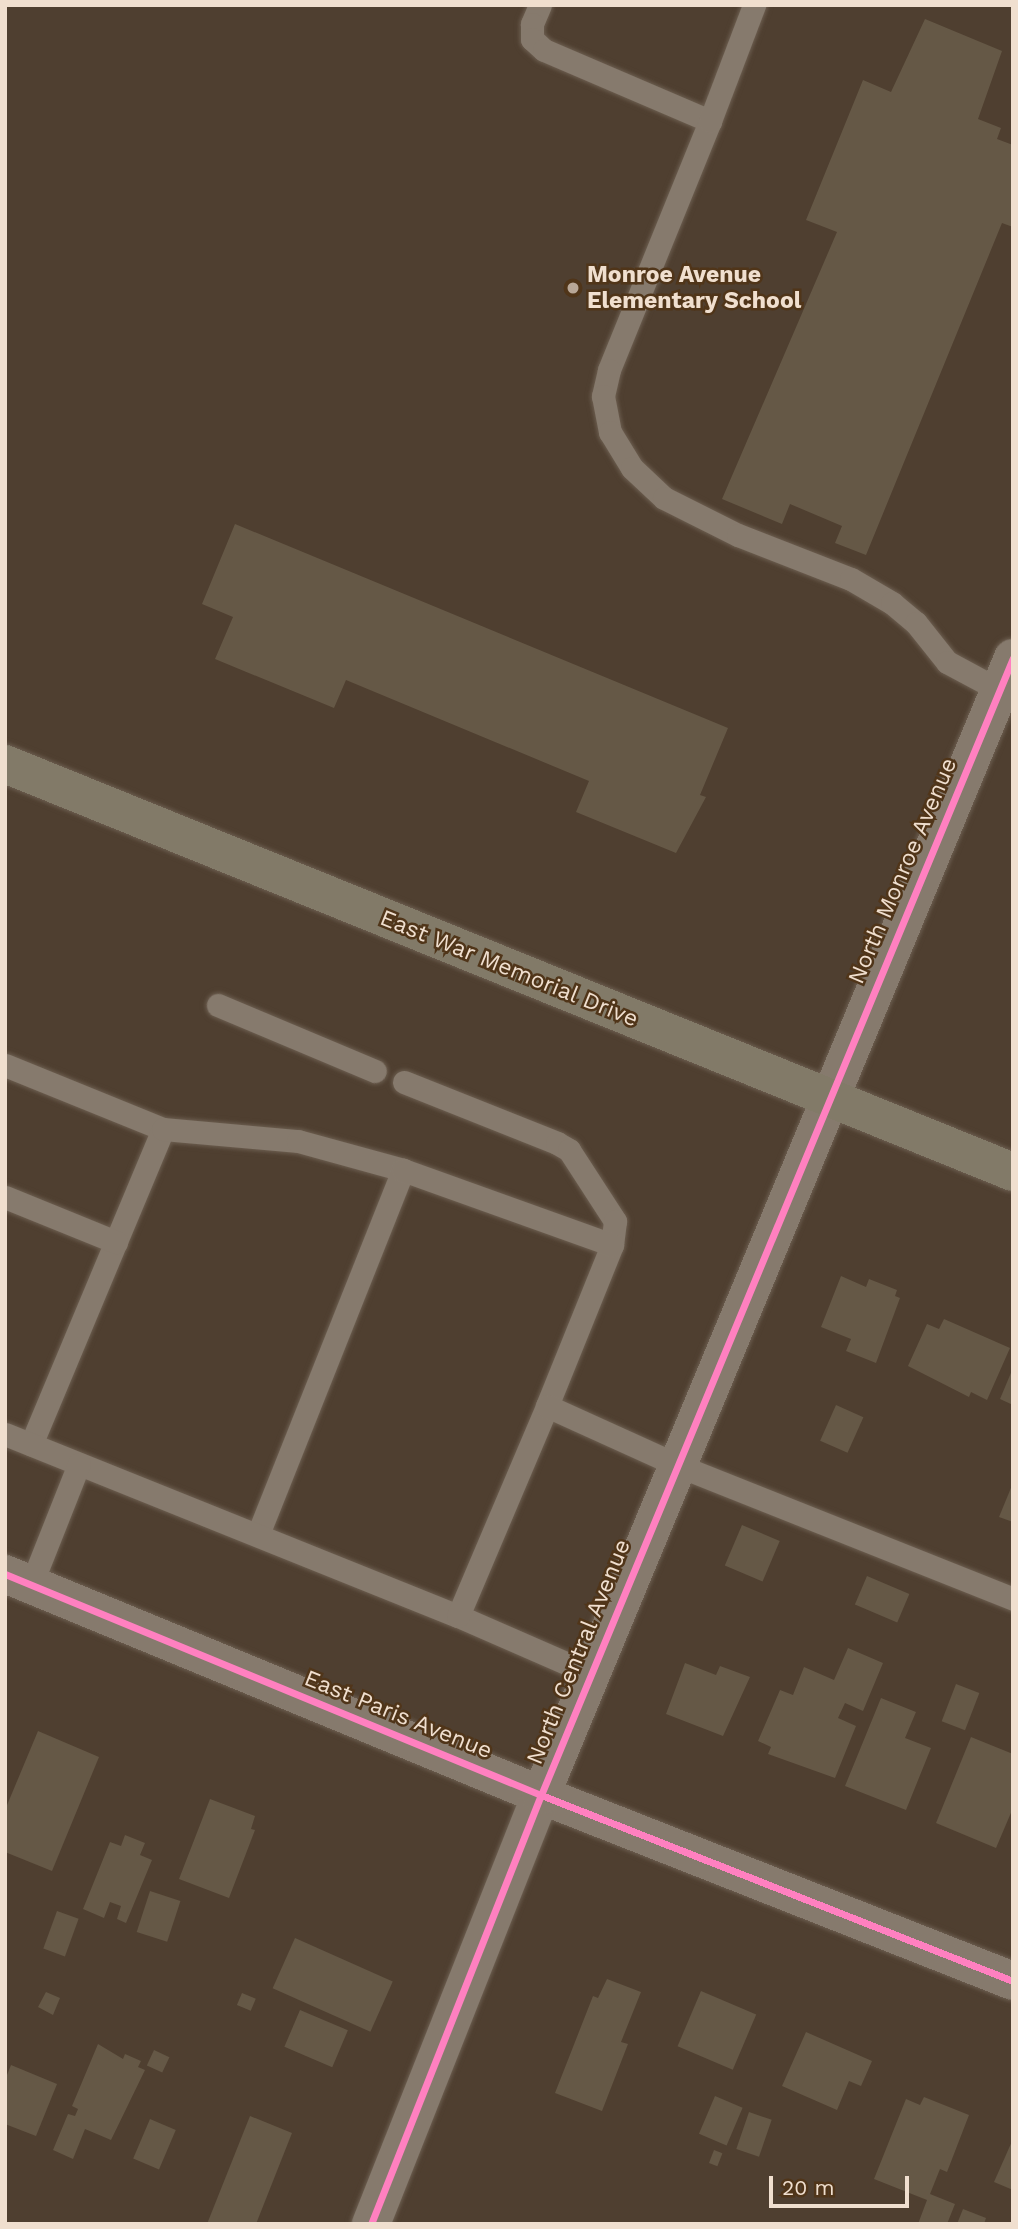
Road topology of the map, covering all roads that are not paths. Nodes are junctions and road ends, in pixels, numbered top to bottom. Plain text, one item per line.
1 (540, 5) edge
2 (754, 5) edge
3 (710, 121) junction
4 (1006, 674) edge
5 (5, 764) edge
6 (218, 1005) dead end
7 (5, 1065) edge
8 (374, 1071) dead end
9 (404, 1082) dead end
10 (829, 1098) junction
11 (163, 1129) junction
12 (403, 1170) junction
13 (1013, 1172) edge
14 (5, 1197) edge
15 (116, 1242) junction
16 (612, 1245) junction
17 (547, 1406) junction
18 (5, 1434) edge
19 (31, 1444) junction
20 (79, 1464) junction
21 (677, 1465) junction
22 (257, 1535) junction
23 (18, 1580) edge
24 (1013, 1599) edge
25 (458, 1616) junction
26 (591, 1674) junction
27 (541, 1795) junction
28 (1013, 1981) edge
29 (371, 2224) edge

1 - 3 lane
2 - 3 lane
3 - 4 lane
4 - 10 street, North Monroe Avenue
5 - 10 highway, East War Memorial Drive
6 - 8 lane
7 - 11 lane
9 - 16 lane
10 - 13 highway, East War Memorial Drive
10 - 21 street, North Central Avenue
11 - 12 lane
11 - 15 lane
12 - 16 lane
12 - 22 lane
14 - 15 lane
15 - 19 lane
16 - 17 lane
17 - 21 lane
17 - 25 lane
18 - 19 lane
19 - 20 lane
20 - 22 lane
20 - 23 lane
21 - 24 lane
21 - 26 street, North Central Avenue
22 - 25 lane
23 - 27 street, East Paris Avenue
25 - 26 lane
26 - 27 street, North Central Avenue
27 - 28 street, East Paris Avenue
27 - 29 street, North Central Avenue

